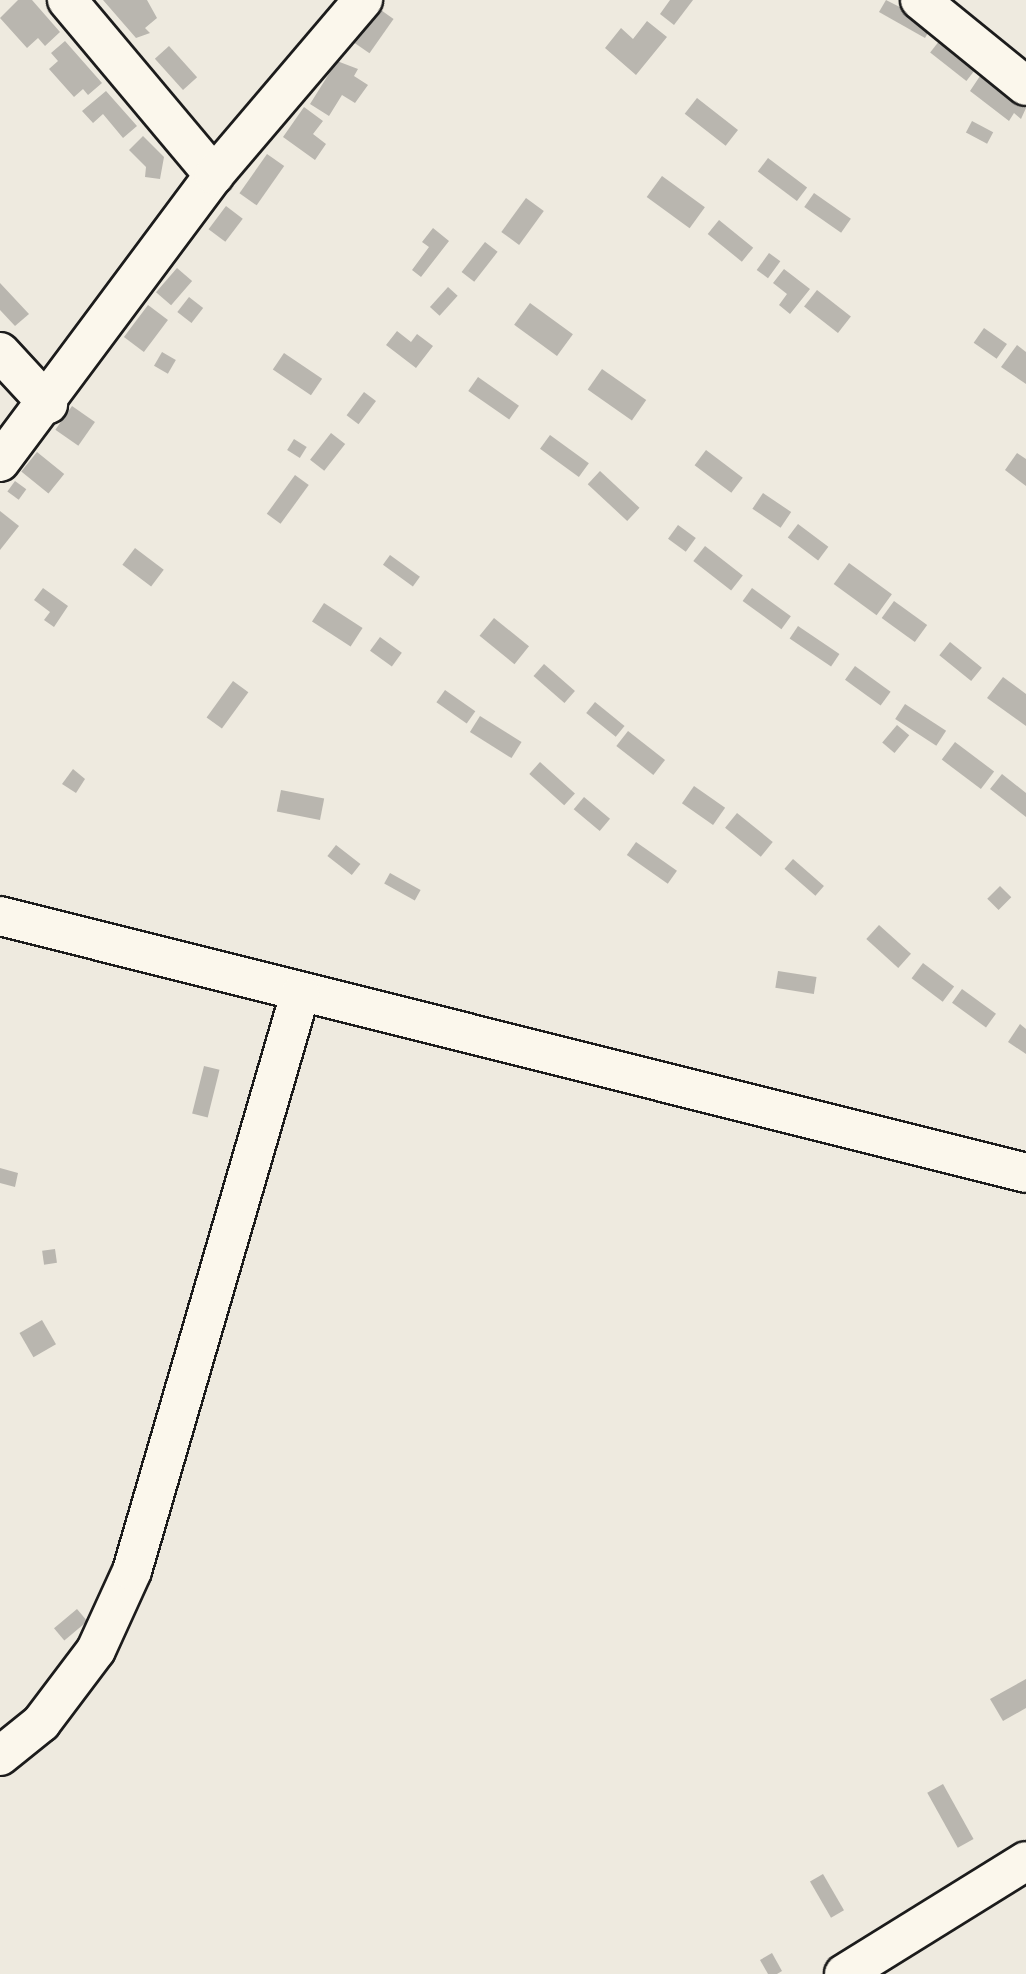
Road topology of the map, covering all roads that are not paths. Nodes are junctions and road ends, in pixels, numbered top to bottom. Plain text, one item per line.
1 (67, 0) edge
2 (363, 0) edge
3 (920, 0) edge
4 (1026, 86) edge
5 (214, 175) junction
6 (0, 352) edge
7 (48, 404) junction
8 (0, 462) edge
9 (0, 916) edge
10 (300, 994) junction
11 (1026, 1173) edge
12 (0, 1756) edge
13 (1026, 1861) edge
14 (844, 1974) edge

1 - 5 street
2 - 5 street
3 - 4 street
5 - 7 street
6 - 7 street
7 - 8 street
9 - 10 street
10 - 11 street
10 - 12 street
13 - 14 street

